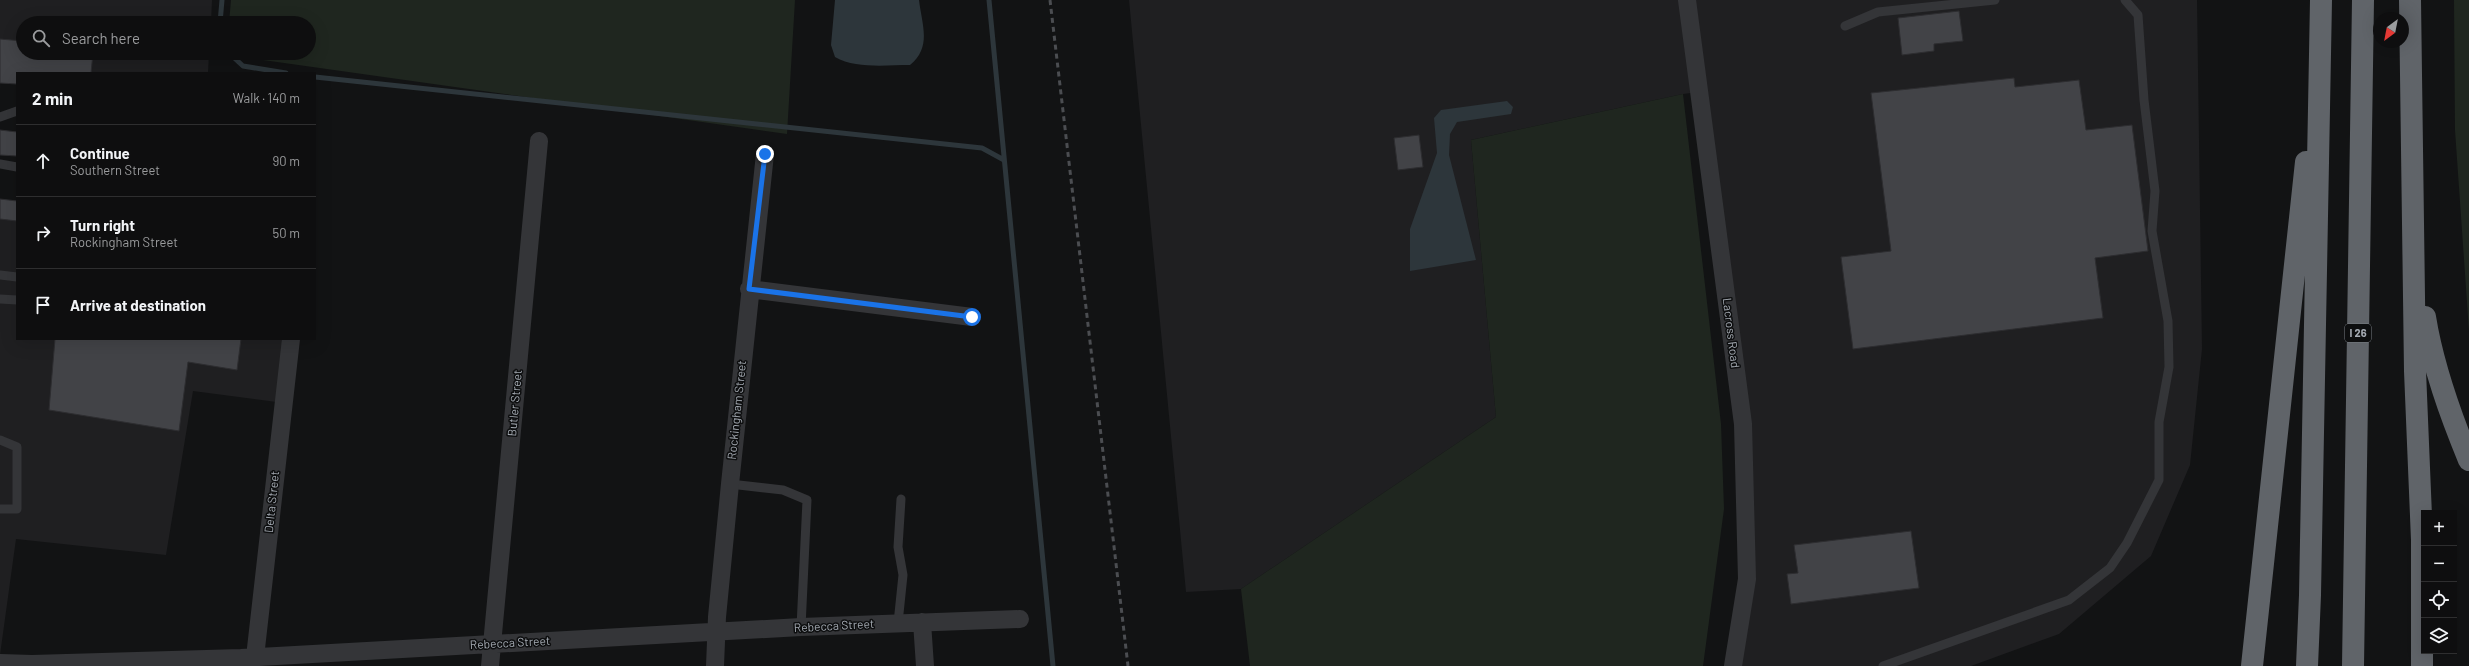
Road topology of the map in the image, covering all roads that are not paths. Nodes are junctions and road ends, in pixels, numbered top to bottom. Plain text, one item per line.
1 (1687, 0) edge
2 (1994, 0) edge
3 (2125, 0) edge
4 (2363, 0) edge
5 (2410, 0) edge
6 (2321, 8) edge
7 (1845, 26) dead end
8 (16, 111) edge
9 (0, 117) edge
10 (539, 141) dead end
11 (765, 154) dead end
12 (0, 164) edge
13 (16, 167) edge
14 (2415, 257) junction
15 (0, 276) edge
16 (16, 277) edge
17 (749, 289) junction
18 (0, 299) edge
19 (16, 300) edge
20 (972, 317) dead end
21 (291, 340) edge
22 (0, 440) edge
23 (2469, 460) edge
24 (730, 484) junction
25 (901, 499) dead end
26 (0, 509) edge
27 (1020, 619) dead end
28 (922, 622) junction
29 (898, 623) junction
30 (801, 628) junction
31 (718, 633) junction
32 (492, 643) junction
33 (254, 662) edge
34 (0, 663) edge
35 (32, 665) edge
36 (490, 666) edge
37 (715, 666) edge
38 (925, 666) edge
39 (1733, 666) edge
40 (1883, 666) edge
41 (2252, 666) edge
42 (2307, 666) edge
43 (2353, 666) edge
44 (2422, 666) edge

1 - 39 street, Lacross Road
2 - 7 lane
3 - 40 lane
4 - 43 highway, I 26
5 - 14 highway
6 - 41 highway
6 - 42 highway
8 - 9 lane
10 - 32 street, Butler Street
11 - 17 street, Rockingham Street
12 - 13 lane
14 - 23 highway
14 - 44 highway
15 - 16 lane
17 - 20 street
17 - 24 street, Rockingham Street
18 - 19 lane
21 - 33 street, Delta Street
22 - 26 lane
24 - 30 lane
24 - 31 street, Rockingham Street
25 - 29 lane
27 - 28 street, Rebecca Street
28 - 29 street, Rebecca Street
28 - 38 street
29 - 30 street, Rebecca Street
30 - 31 street, Rebecca Street
31 - 32 street, Rebecca Street
31 - 37 street, Rockingham Street
32 - 33 street, Rebecca Street
32 - 36 street, Butler Street
33 - 35 street, Rebecca Street
34 - 35 street, Rebecca Street

